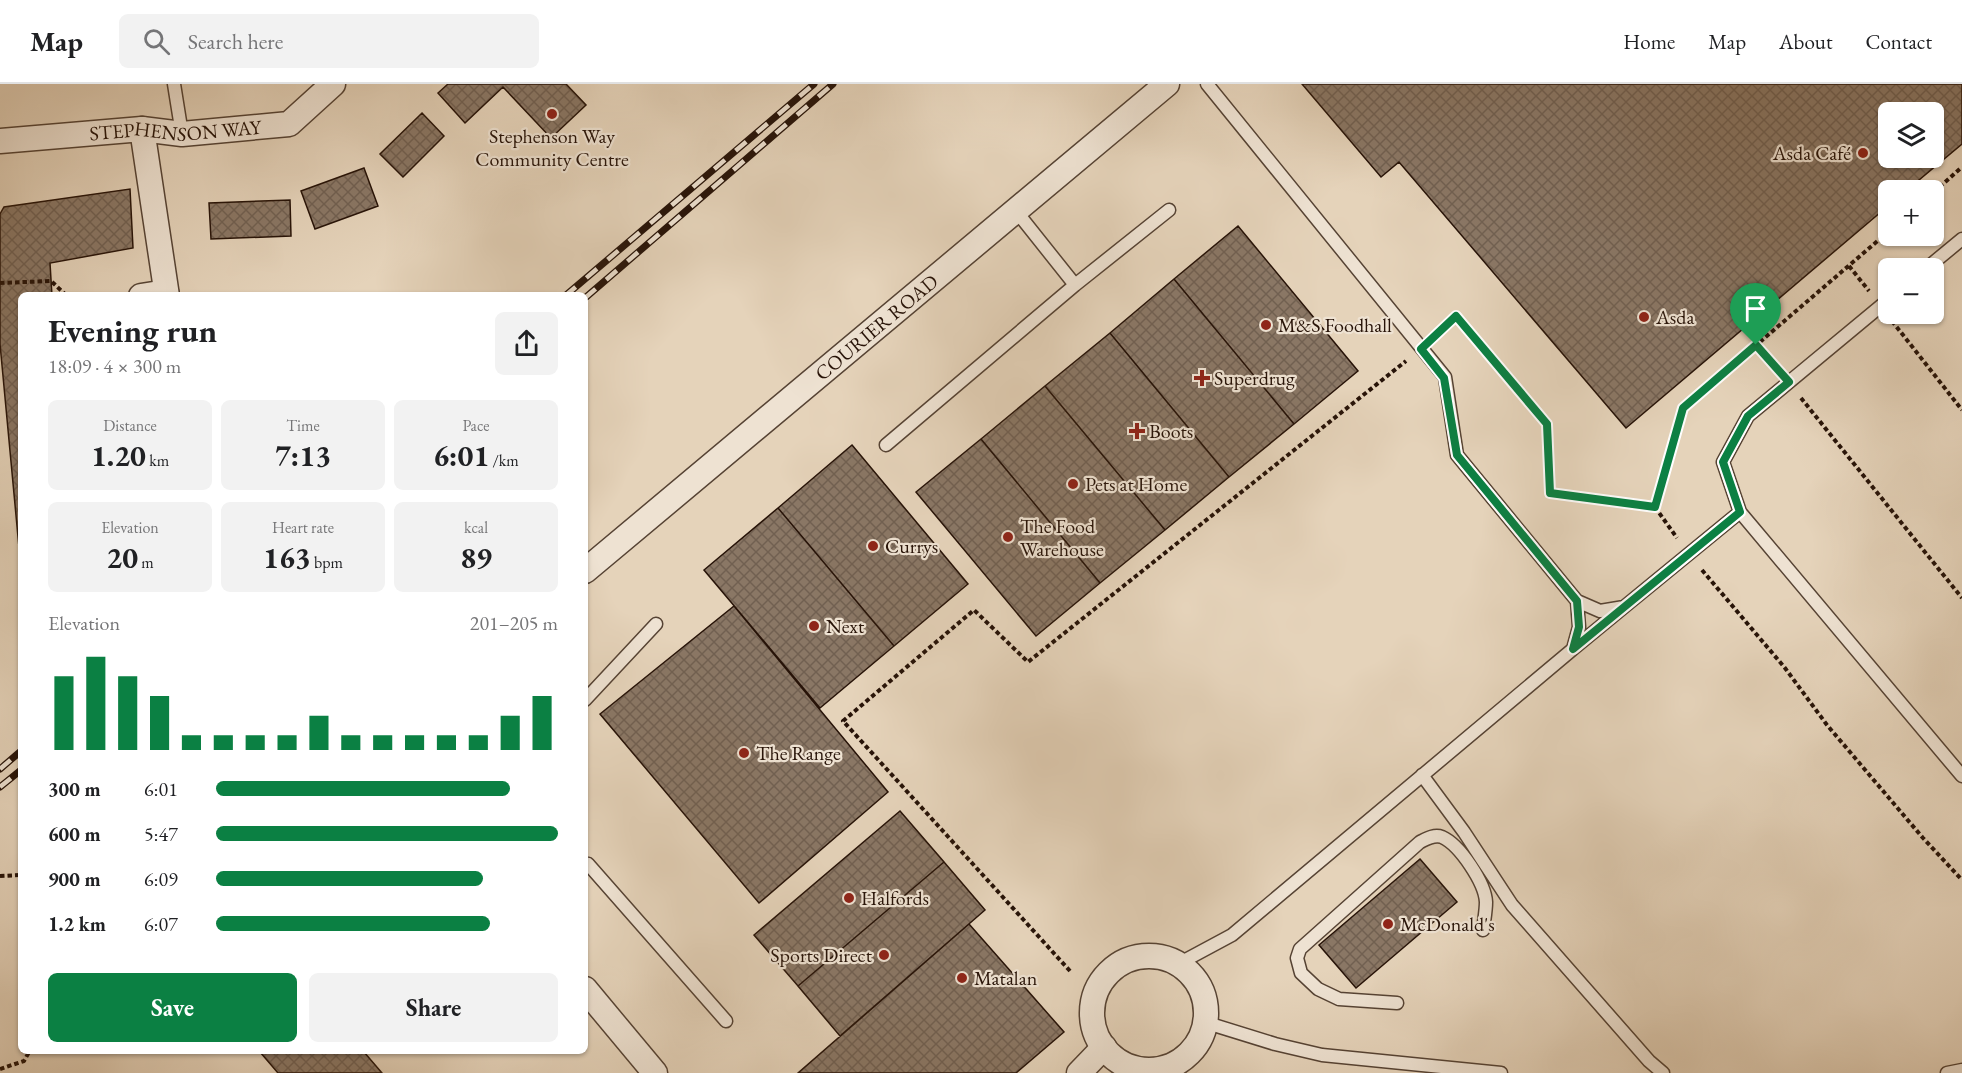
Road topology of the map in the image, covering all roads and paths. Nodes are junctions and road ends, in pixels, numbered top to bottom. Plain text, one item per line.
1 (174, 84) edge
2 (333, 84) edge
3 (1167, 84) edge
4 (1207, 84) edge
5 (141, 129) junction
6 (182, 134) junction
7 (0, 141) edge
8 (1962, 167) edge
9 (1944, 183) edge
10 (1169, 210) dead end
11 (1016, 211) junction
12 (1962, 239) edge
13 (1878, 240) edge
14 (1939, 258) edge
15 (1849, 266) junction
16 (0, 283) edge
17 (1075, 285) junction
18 (63, 292) edge
19 (167, 292) edge
20 (1878, 296) edge
21 (1878, 309) edge
22 (1900, 324) edge
23 (1756, 345) junction
24 (1421, 349) junction
25 (1789, 382) junction
26 (1962, 410) edge
27 (886, 445) dead end
28 (1655, 507) junction
29 (1740, 512) junction
30 (1689, 554) junction
31 (588, 568) edge
32 (1962, 598) edge
33 (1577, 601) junction
34 (1624, 607) junction
35 (656, 624) dead end
36 (1573, 649) junction
37 (588, 697) edge
38 (1422, 776) junction
39 (1962, 776) edge
40 (588, 866) edge
41 (18, 875) edge
42 (0, 876) edge
43 (1962, 880) edge
44 (1483, 930) dead end
45 (1178, 964) junction
46 (1070, 971) dead end
47 (588, 993) edge
48 (1397, 1003) dead end
49 (726, 1021) dead end
50 (1204, 1022) junction
51 (1104, 1047) junction
52 (28, 1054) edge
53 (0, 1069) edge
54 (1170, 1070) edge
55 (1962, 1070) edge
56 (655, 1073) edge
57 (1079, 1073) edge
58 (1501, 1073) edge
59 (1663, 1073) edge
60 (1947, 1073) edge

1 - 6 lane
2 - 6 street, STEPHENSON WAY
3 - 11 street, COURIER ROAD
4 - 24 lane
5 - 6 street, STEPHENSON WAY
5 - 7 street, STEPHENSON WAY
5 - 19 street
8 - 9 path
10 - 17 lane
11 - 17 lane
11 - 31 street, COURIER ROAD
12 - 14 lane
13 - 15 path
15 - 20 path
15 - 23 path
16 - 18 path
17 - 27 lane
21 - 25 lane
22 - 26 path
23 - 25 path
23 - 28 path
24 - 28 path
24 - 33 lane
24 - 46 path
25 - 29 lane
25 - 32 path
28 - 30 path
29 - 30 lane
29 - 39 lane
30 - 34 lane
30 - 43 path
33 - 34 lane
33 - 36 lane
34 - 36 lane
35 - 37 lane
36 - 38 lane
38 - 45 lane
38 - 59 lane
40 - 49 lane
41 - 42 path
44 - 48 lane
45 - 50 street
45 - 51 street
47 - 56 street
50 - 54 street
50 - 58 lane
51 - 54 street
51 - 57 street
52 - 53 path
55 - 60 lane

